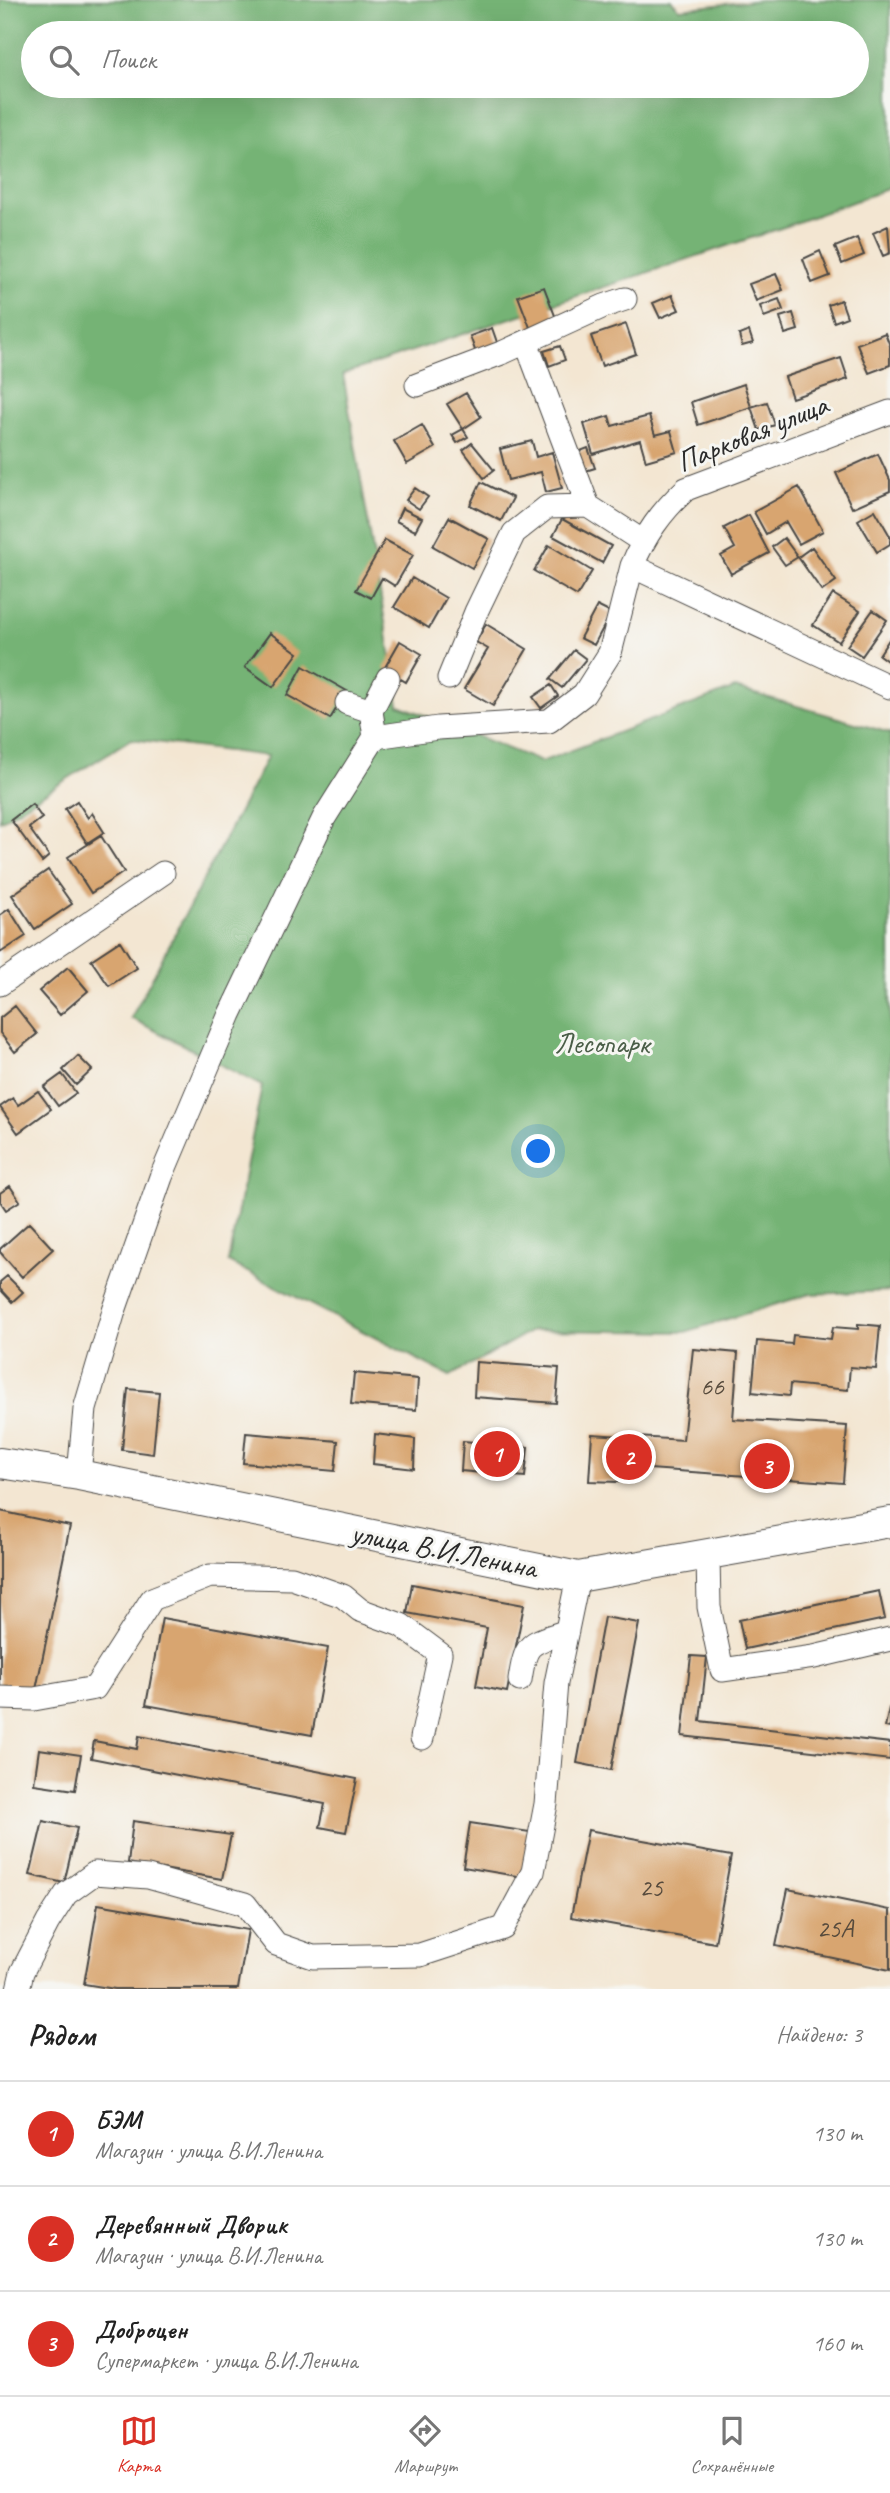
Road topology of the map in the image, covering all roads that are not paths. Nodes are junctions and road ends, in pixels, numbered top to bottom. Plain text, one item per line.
1 (625, 299) dead end
2 (526, 342) junction
3 (417, 385) dead end
4 (890, 412) edge
5 (588, 506) junction
6 (642, 541) junction
7 (632, 566) junction
8 (388, 678) dead end
9 (449, 678) dead end
10 (890, 687) edge
11 (347, 703) dead end
12 (371, 711) junction
13 (376, 737) junction
14 (163, 873) dead end
15 (0, 984) edge
16 (0, 1462) edge
17 (79, 1475) junction
18 (890, 1522) edge
19 (708, 1556) junction
20 (578, 1577) junction
21 (567, 1631) junction
22 (890, 1639) edge
23 (520, 1680) dead end
24 (0, 1698) edge
25 (422, 1738) dead end
26 (0, 1984) edge
27 (2, 1989) edge
28 (18, 1989) edge

1 - 2 street
2 - 3 street
2 - 5 street
4 - 6 street, Парковая улица
5 - 6 street
5 - 9 street
6 - 7 street, Парковая улица
7 - 10 street
7 - 13 street, Парковая улица
8 - 12 street
11 - 12 street
12 - 13 street
13 - 17 street
14 - 15 street
16 - 17 main road, улица В.И.Ленина
17 - 20 main road, улица В.И.Ленина
18 - 19 main road, улица В.И.Ленина
19 - 20 main road, улица В.И.Ленина
19 - 22 street
20 - 21 street
21 - 23 street
21 - 28 street
24 - 25 street
26 - 27 street

